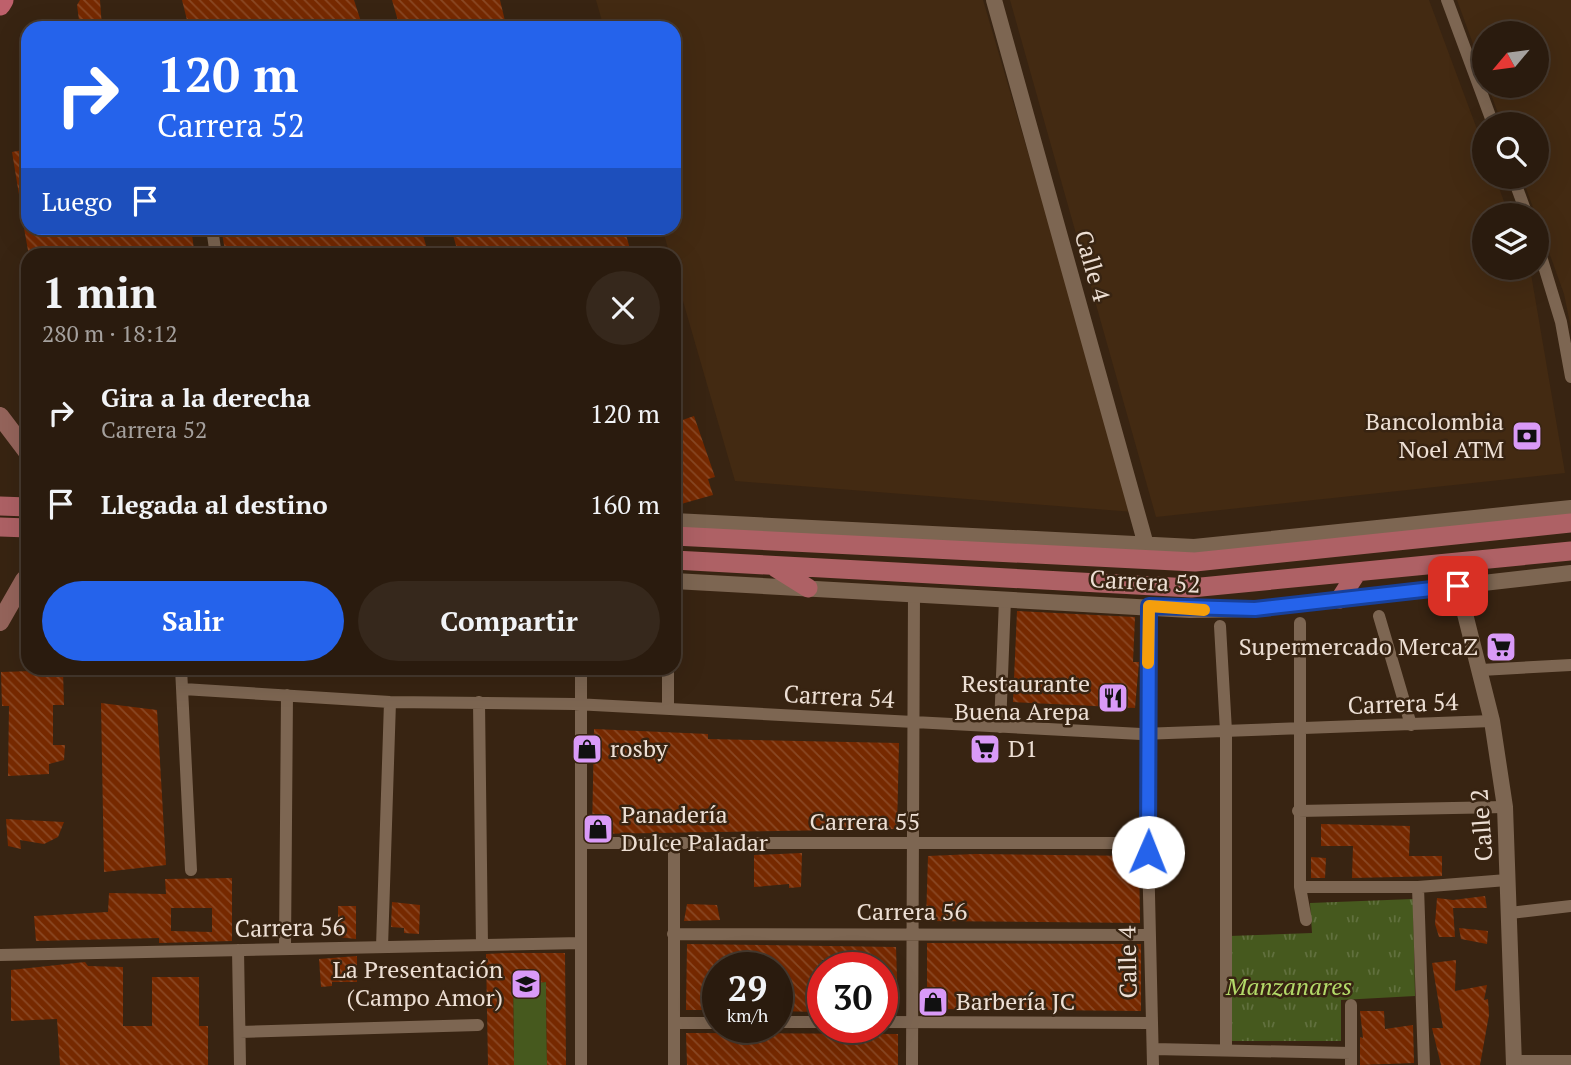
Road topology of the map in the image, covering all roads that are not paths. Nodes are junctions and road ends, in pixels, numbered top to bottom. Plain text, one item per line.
1 (3, 0) edge
2 (994, 0) edge
3 (1447, 0) edge
4 (0, 5) edge
5 (1489, 112) edge
6 (1548, 280) edge
7 (1571, 377) edge
8 (0, 416) edge
9 (0, 443) edge
10 (21, 444) edge
11 (21, 450) edge
12 (0, 506) edge
13 (21, 507) edge
14 (1571, 508) edge
15 (681, 521) edge
16 (1571, 523) edge
17 (0, 527) edge
18 (21, 528) edge
19 (681, 537) edge
20 (1364, 538) junction
21 (1146, 545) junction
22 (1571, 551) edge
23 (681, 560) edge
24 (772, 566) junction
25 (1571, 573) edge
26 (1356, 574) junction
27 (21, 581) edge
28 (681, 581) edge
29 (1458, 586) junction
30 (21, 587) edge
31 (0, 588) edge
32 (808, 588) junction
33 (914, 594) junction
34 (1005, 599) junction
35 (1340, 599) junction
36 (1149, 606) junction
37 (1379, 616) dead end
38 (0, 622) edge
39 (1300, 623) dead end
40 (1220, 626) dead end
41 (1571, 665) edge
42 (1481, 670) junction
43 (182, 675) edge
44 (582, 675) edge
45 (668, 675) edge
46 (183, 690) junction
47 (287, 695) junction
48 (390, 702) junction
49 (479, 702) junction
50 (581, 705) junction
51 (668, 709) junction
52 (1492, 722) junction
53 (913, 723) junction
54 (1411, 725) junction
55 (1000, 727) junction
56 (1302, 729) junction
57 (1226, 731) junction
58 (1149, 733) junction
59 (1505, 807) junction
60 (1298, 811) junction
61 (581, 843) junction
62 (912, 843) junction
63 (674, 844) junction
64 (1149, 844) junction
65 (191, 870) dead end
66 (1507, 880) junction
67 (1300, 887) junction
68 (1418, 887) junction
69 (1571, 906) edge
70 (1510, 913) junction
71 (1306, 920) dead end
72 (914, 932) junction
73 (673, 934) junction
74 (1150, 934) junction
75 (581, 943) junction
76 (482, 945) junction
77 (382, 947) junction
78 (285, 949) junction
79 (238, 950) junction
80 (0, 955) edge
81 (1351, 1005) dead end
82 (898, 1022) edge
83 (912, 1022) junction
84 (674, 1023) junction
85 (702, 1023) edge
86 (1152, 1023) junction
87 (478, 1025) dead end
88 (240, 1032) junction
89 (1153, 1049) junction
90 (1226, 1050) junction
91 (1351, 1059) edge
92 (1571, 1061) edge
93 (1514, 1063) edge
94 (240, 1065) edge
95 (581, 1065) edge
96 (674, 1065) edge
97 (912, 1065) edge
98 (1153, 1065) edge
99 (1424, 1065) edge

1 - 4 highway
2 - 21 street, Calle 4
3 - 5 street
6 - 7 street
8 - 10 main road
9 - 11 main road
12 - 13 main road
14 - 20 street, Carrera 52
15 - 21 street, Carrera 52
16 - 20 main road, Carrera 52
17 - 18 main road
19 - 20 main road, Carrera 52
20 - 21 street, Carrera 52
22 - 26 main road, Carrera 52
23 - 24 main road, Carrera 52
24 - 26 main road, Carrera 52
24 - 32 main road
25 - 29 street, Carrera 52
26 - 35 main road
27 - 31 main road
28 - 32 street, Carrera 52
29 - 35 street, Carrera 52
29 - 42 street, Calle 2
30 - 38 main road
32 - 33 street, Carrera 52
33 - 34 street, Carrera 52
33 - 53 street
34 - 36 street, Carrera 52
34 - 55 street
35 - 36 street, Carrera 52
36 - 58 street, Calle 4
37 - 54 street
39 - 56 street
40 - 57 street
41 - 42 street
42 - 52 street, Calle 2
43 - 46 street
44 - 50 street
45 - 51 street
46 - 47 street, Carrera 54
46 - 65 street
47 - 48 street, Carrera 54
47 - 78 street
48 - 49 street, Carrera 54
48 - 77 street
49 - 50 street, Carrera 54
49 - 76 street
50 - 51 street, Carrera 54
50 - 61 street
51 - 53 street, Carrera 54
52 - 54 street, Carrera 54
52 - 59 street, Calle 2
53 - 55 street, Carrera 54
53 - 62 street
54 - 56 street, Carrera 54
55 - 58 street, Carrera 54
56 - 57 street, Carrera 54
56 - 60 street
57 - 58 street, Carrera 54
57 - 90 street
58 - 64 street, Calle 4
59 - 60 street
59 - 66 street, Calle 2
60 - 67 street
61 - 63 street, Carrera 55
61 - 75 street
62 - 63 street, Carrera 55
62 - 64 street, Carrera 55
62 - 72 street
63 - 73 street
64 - 74 street, Calle 4
66 - 68 street
66 - 70 street, Calle 2
67 - 68 street
67 - 71 street
68 - 99 street
69 - 70 street
70 - 93 street, Calle 2
72 - 73 street, Carrera 56
72 - 74 street, Carrera 56
72 - 83 street
73 - 84 street
74 - 86 street, Calle 4
75 - 76 street, Carrera 56
75 - 95 street
76 - 77 street, Carrera 56
77 - 78 street, Carrera 56
78 - 79 street, Carrera 56
79 - 80 street, Carrera 56
79 - 88 street
81 - 91 street
82 - 83 street
83 - 86 street
83 - 97 street
84 - 85 street
84 - 96 street
86 - 89 street, Calle 4
87 - 88 street
88 - 94 street
89 - 90 street
89 - 98 street, Calle 4
90 - 91 street
92 - 93 street

